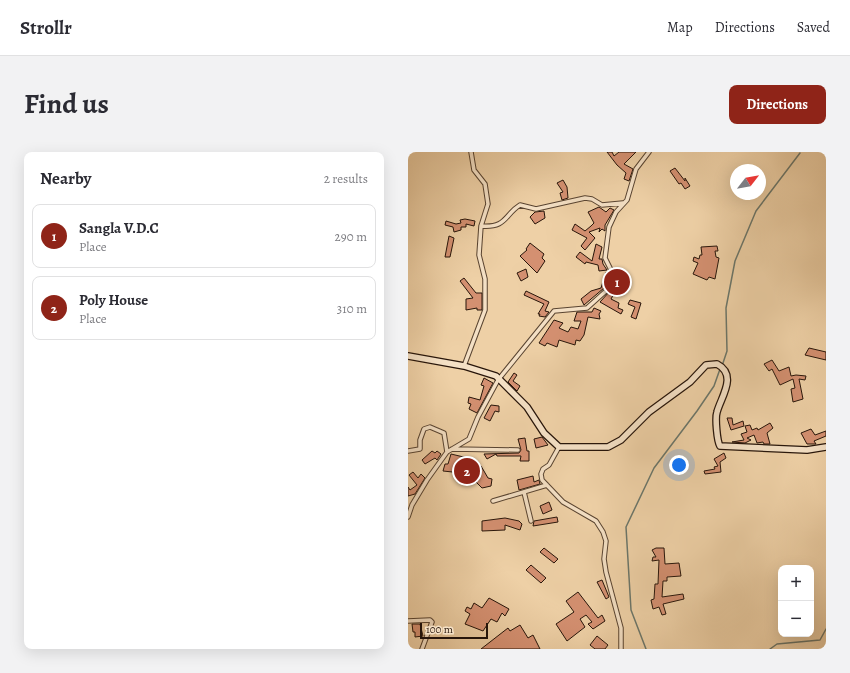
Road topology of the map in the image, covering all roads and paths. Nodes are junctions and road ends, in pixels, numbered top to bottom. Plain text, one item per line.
1 (471, 152) edge
2 (649, 152) edge
3 (624, 204) junction
4 (481, 226) junction
5 (408, 356) edge
6 (464, 366) junction
7 (498, 380) junction
8 (559, 447) junction
9 (826, 447) edge
10 (451, 449) junction
11 (408, 450) edge
12 (518, 450) dead end
13 (447, 452) junction
14 (547, 485) junction
15 (524, 492) junction
16 (494, 501) dead end
17 (408, 517) edge
18 (531, 521) dead end
19 (408, 621) edge
20 (422, 649) edge
21 (621, 649) edge

1 - 4 street
2 - 3 street
3 - 4 street
3 - 7 street
4 - 6 street
5 - 6 street
6 - 7 street
7 - 8 street
7 - 10 street
8 - 9 street
8 - 14 street
10 - 12 street
10 - 13 street
11 - 13 street
13 - 17 street
14 - 15 street
14 - 21 street
15 - 16 street
15 - 18 street
19 - 20 street

